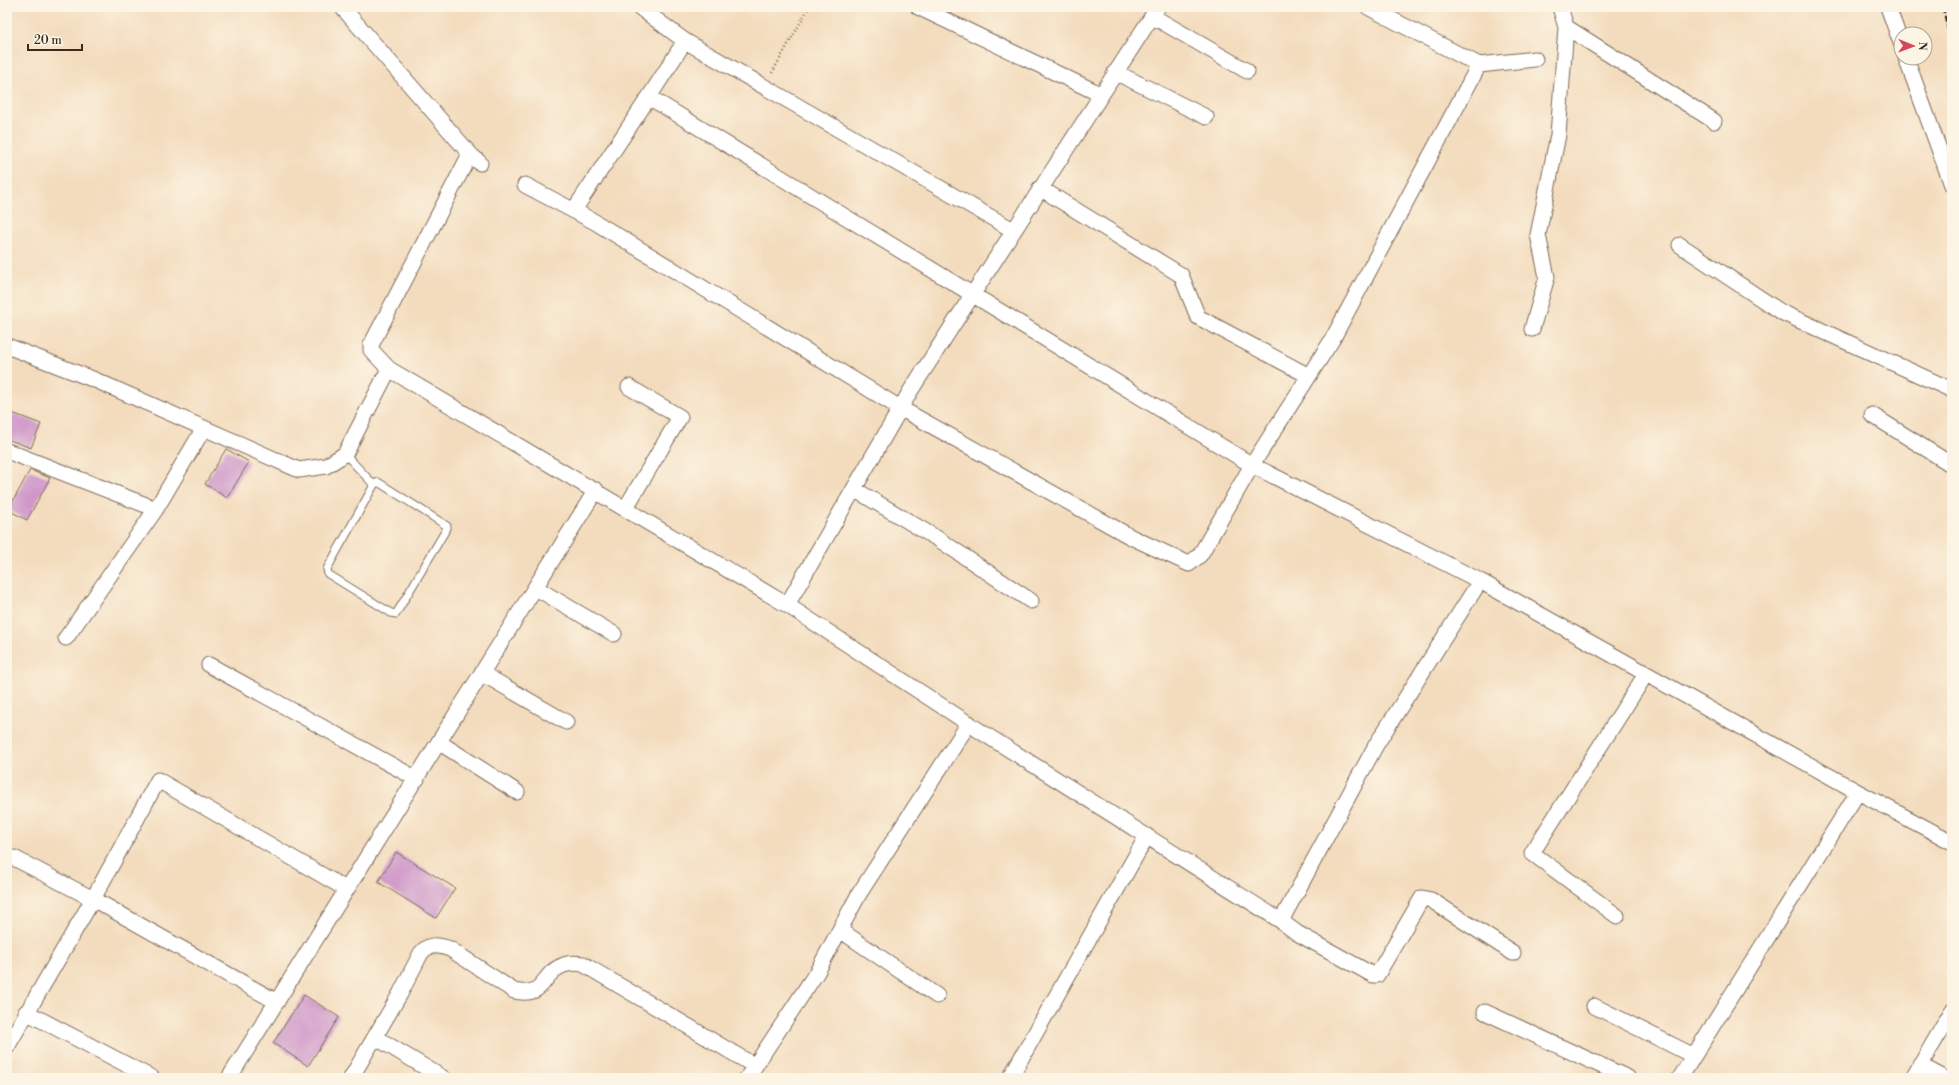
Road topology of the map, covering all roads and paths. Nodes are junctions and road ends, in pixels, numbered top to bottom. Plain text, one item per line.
1 (342, 7) edge
2 (638, 7) edge
3 (809, 7) edge
4 (918, 7) edge
5 (1368, 7) edge
6 (1560, 7) edge
7 (1888, 7) edge
8 (1155, 11) edge
9 (1895, 26) edge
10 (1566, 27) junction
11 (685, 41) junction
12 (1535, 59) dead end
13 (1479, 65) junction
14 (1909, 66) edge
15 (1247, 71) dead end
16 (1115, 72) junction
17 (764, 87) junction
18 (1100, 94) junction
19 (649, 97) junction
20 (1206, 117) dead end
21 (1714, 121) dead end
22 (525, 185) dead end
23 (1952, 185) edge
24 (1040, 188) junction
25 (574, 210) junction
26 (1013, 230) junction
27 (1680, 245) dead end
28 (973, 293) junction
29 (1532, 329) dead end
30 (7, 346) edge
31 (389, 369) junction
32 (1309, 376) junction
33 (629, 387) dead end
34 (1952, 390) edge
35 (900, 408) junction
36 (1872, 415) dead end
37 (204, 428) junction
38 (7, 451) edge
39 (345, 454) junction
40 (1252, 465) junction
41 (1952, 465) edge
42 (374, 485) junction
43 (854, 489) junction
44 (596, 490) junction
45 (625, 508) junction
46 (156, 509) junction
47 (1480, 581) junction
48 (536, 588) junction
49 (1031, 601) dead end
50 (787, 605) junction
51 (614, 634) dead end
52 (66, 638) dead end
53 (209, 665) dead end
54 (483, 674) junction
55 (1646, 674) junction
56 (566, 722) dead end
57 (968, 724) junction
58 (440, 743) junction
59 (417, 779) junction
60 (517, 792) dead end
61 (1858, 792) junction
62 (1147, 836) junction
63 (1952, 842) edge
64 (14, 858) dead end
65 (346, 889) junction
66 (93, 899) junction
67 (1617, 916) dead end
68 (1281, 921) junction
69 (840, 930) junction
70 (1513, 953) dead end
71 (937, 996) dead end
72 (277, 1002) junction
73 (1594, 1006) dead end
74 (1952, 1011) edge
75 (26, 1012) junction
76 (1485, 1012) dead end
77 (375, 1038) junction
78 (7, 1047) edge
79 (1694, 1056) junction
80 (1916, 1071) edge
81 (751, 1072) edge
82 (152, 1078) edge
83 (229, 1078) edge
84 (351, 1078) edge
85 (443, 1078) edge
86 (1010, 1078) edge
87 (1628, 1078) edge
88 (1680, 1078) edge
89 (1944, 1078) edge

1 - 31 street
2 - 11 street
3 - 17 path
4 - 18 street
5 - 13 street
6 - 10 street
7 - 9 street
8 - 15 street
8 - 16 street
10 - 21 street
10 - 29 street
11 - 17 street
11 - 19 street
12 - 13 street
13 - 32 street
14 - 23 street
16 - 18 street
16 - 20 street
17 - 26 street
18 - 24 street
19 - 25 street
19 - 28 street
22 - 25 street
24 - 26 street
24 - 32 street
25 - 35 street
26 - 28 street
27 - 34 street
28 - 35 street
28 - 40 street
30 - 37 street
31 - 39 street
31 - 44 street
32 - 40 street
33 - 45 street
35 - 40 street
35 - 43 street
36 - 41 street
37 - 39 street
37 - 46 street
38 - 46 street
39 - 42 lane
40 - 47 street
42 - 42 lane
43 - 49 street
43 - 50 street
44 - 45 street
44 - 48 street
45 - 50 street
46 - 52 street
47 - 55 street
47 - 68 street
48 - 51 street
48 - 54 street
50 - 57 street
53 - 59 street
54 - 56 street
54 - 58 street
55 - 61 street
55 - 67 street
57 - 62 street
57 - 69 street
58 - 59 street
58 - 60 street
59 - 65 street
61 - 63 street
61 - 79 street
62 - 68 street
62 - 86 street
64 - 66 street
65 - 66 street
65 - 72 street
66 - 72 street
66 - 75 street
68 - 70 street
69 - 71 street
69 - 81 street
72 - 83 street
73 - 79 street
74 - 80 street
75 - 78 street
75 - 82 street
76 - 87 street
77 - 81 street
77 - 84 street
77 - 85 street
79 - 88 street
80 - 89 street

